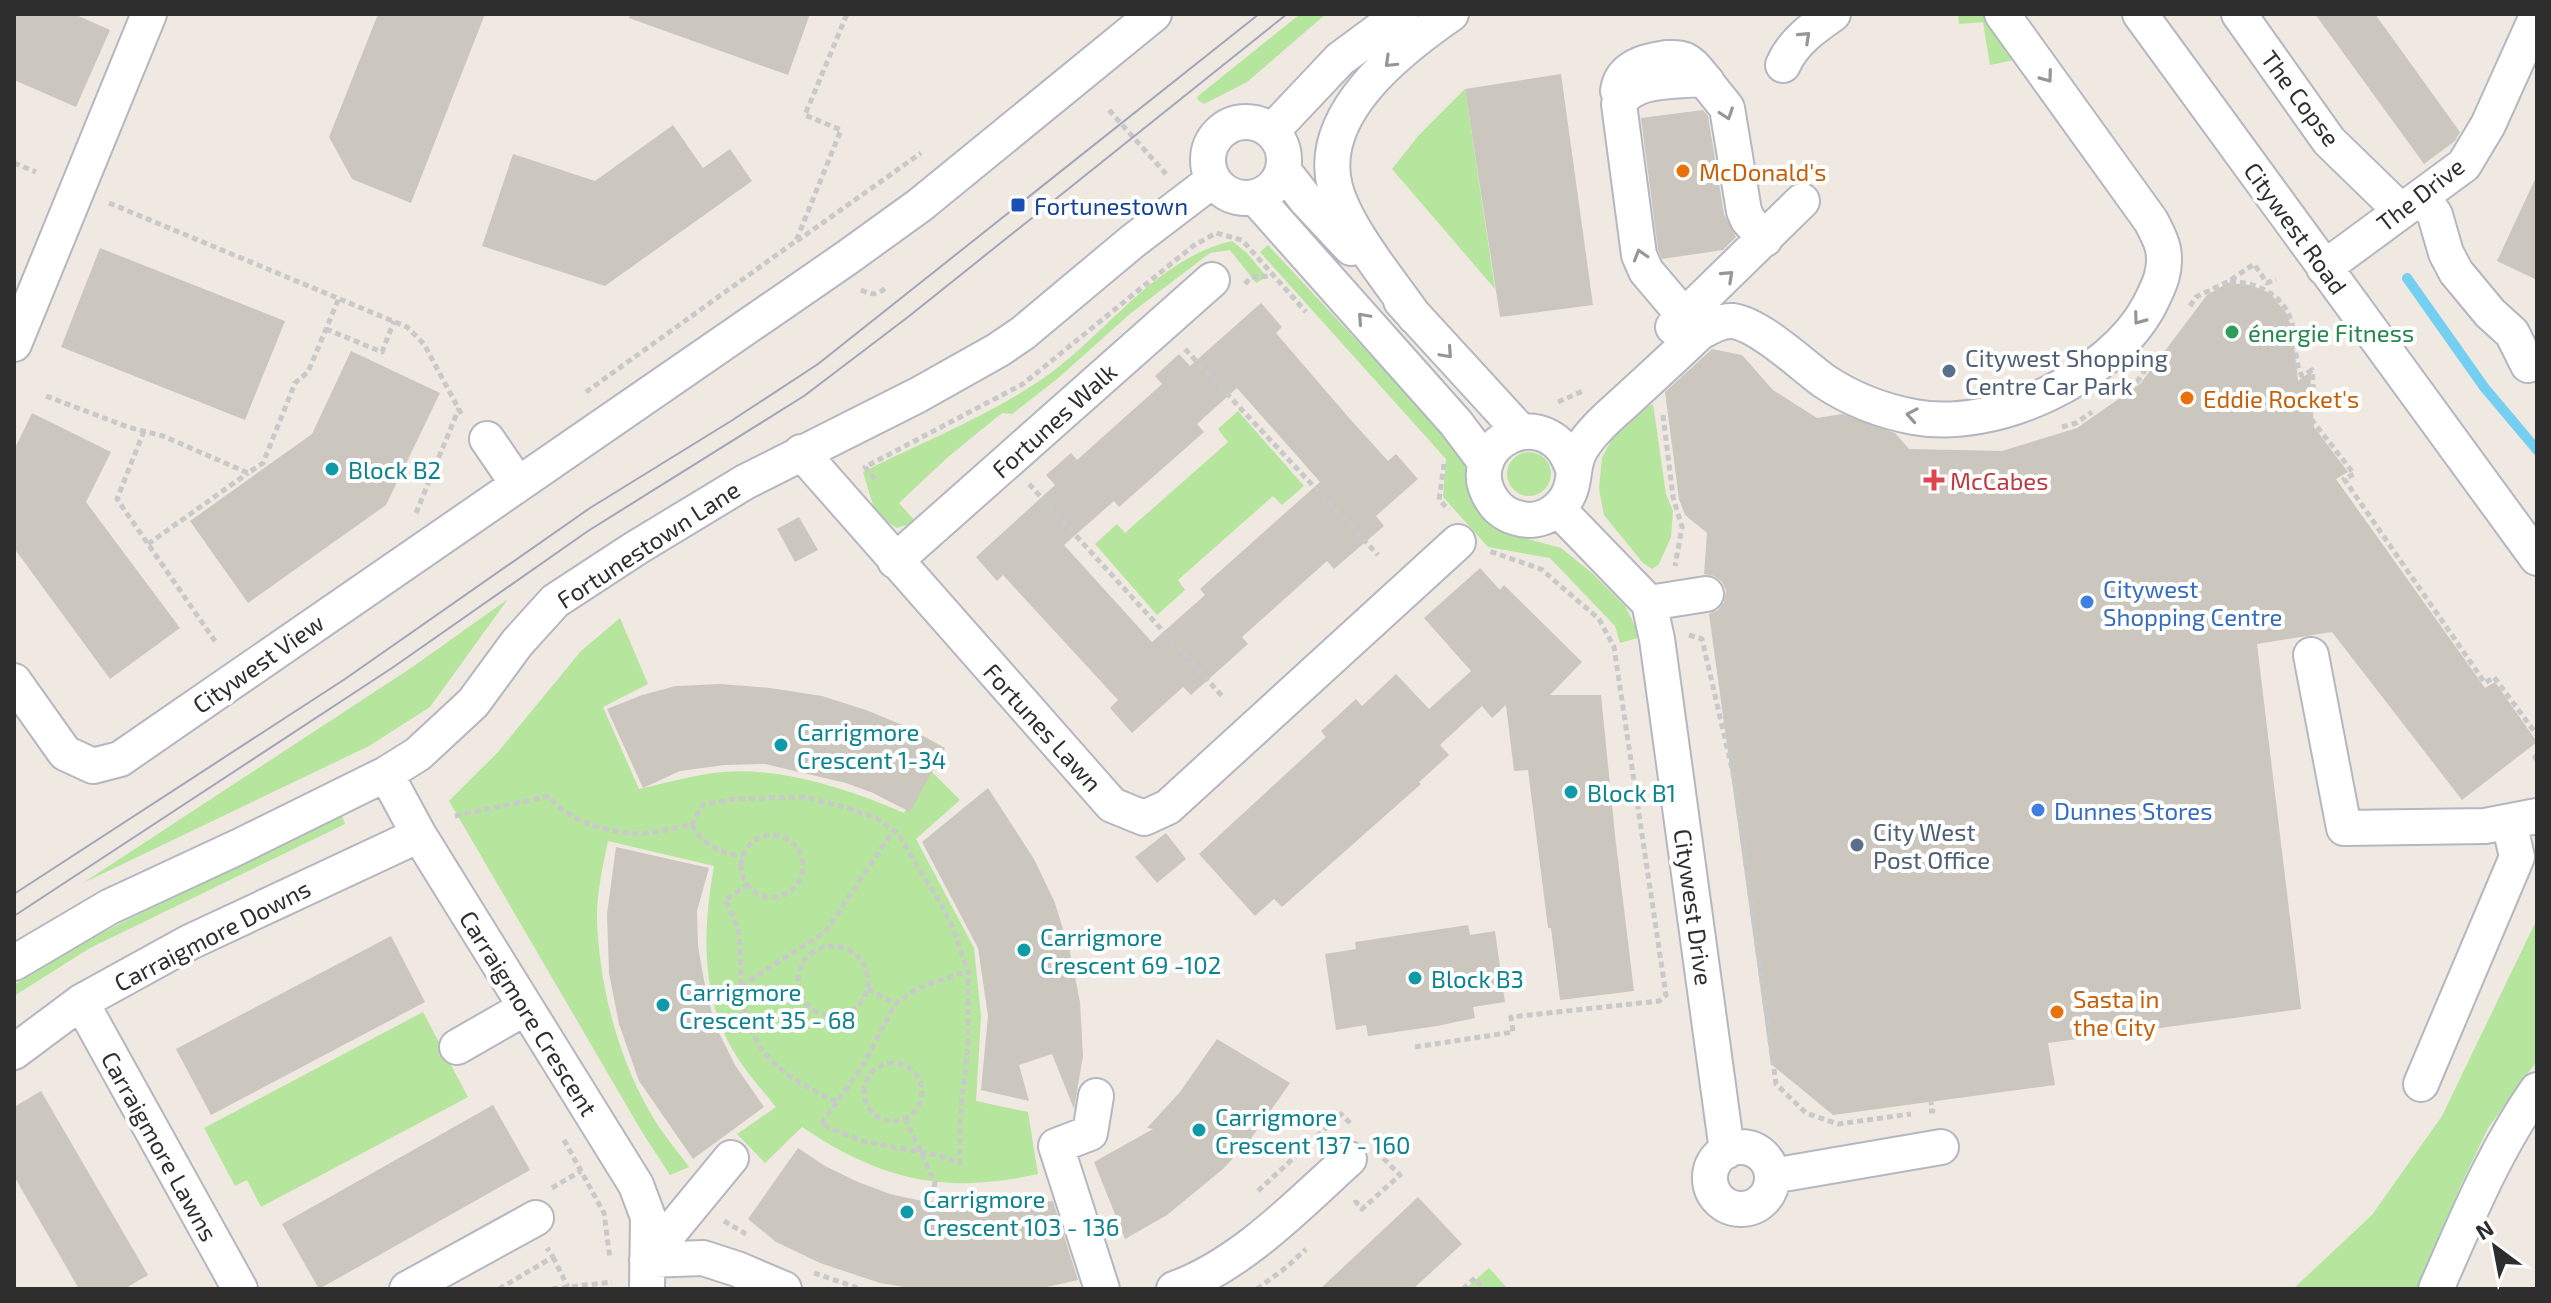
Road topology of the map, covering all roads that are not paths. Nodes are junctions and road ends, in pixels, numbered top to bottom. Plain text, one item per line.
1 (149, 14) edge
2 (1154, 14) edge
3 (1401, 14) edge
4 (1451, 14) edge
5 (1833, 14) edge
6 (2002, 14) edge
7 (2140, 14) edge
8 (2239, 14) edge
9 (2537, 16) edge
10 (1783, 65) dead end
11 (1272, 131) junction
12 (1283, 170) junction
13 (1213, 180) junction
14 (1255, 197) junction
15 (1802, 201) dead end
16 (2412, 204) junction
17 (1765, 239) junction
18 (2324, 268) junction
19 (1223, 287) road end
20 (1689, 312) junction
21 (1415, 317) junction
22 (14, 344) edge
23 (2528, 365) dead end
24 (1534, 421) junction
25 (476, 429) road end
26 (801, 452) junction
27 (1486, 463) junction
28 (1573, 469) junction
29 (517, 483) junction
30 (1558, 509) junction
31 (1458, 542) dead end
32 (2537, 558) edge
33 (895, 561) junction
34 (1706, 594) dead end
35 (1649, 603) junction
36 (2311, 655) dead end
37 (14, 681) edge
38 (386, 774) junction
39 (2523, 819) edge
40 (419, 835) junction
41 (14, 963) edge
42 (81, 1002) junction
43 (525, 1008) junction
44 (457, 1047) dead end
45 (14, 1052) edge
46 (2421, 1084) dead end
47 (2537, 1090) edge
48 (1096, 1096) dead end
49 (1941, 1147) dead end
50 (1727, 1151) junction
51 (731, 1158) dead end
52 (1349, 1159) dead end
53 (1772, 1176) junction
54 (541, 1205) road end
55 (647, 1274) edge
56 (240, 1289) edge
57 (407, 1289) edge
58 (784, 1289) edge
59 (1102, 1289) edge
60 (1174, 1289) edge
61 (2436, 1289) edge

1 - 22 street
2 - 29 street, Citywest View
3 - 11 street
4 -> 21 street
10 -> 5 street
6 -> 28 street
7 - 18 street, Citywest Road
8 - 16 street, The Copse
9 - 16 street, The Drive
11 - 12 street
11 - 13 street
12 - 14 street
12 - 21 street
13 - 14 street
13 - 26 street, Fortunestown Lane
27 -> 14 street
15 - 17 street
16 - 18 street, The Drive
16 - 23 street
20 -> 17 street
20 -> 17 street
18 - 32 street, Citywest Road
19 - 33 street, Fortunes Walk
20 - 24 street
21 -> 24 street
24 - 27 street
24 - 28 street
25 - 29 street
26 - 33 street, Fortunes Lawn
26 - 38 street, Fortunestown Lane
27 - 30 street
28 - 30 street
29 - 37 street, Citywest View
30 - 35 street
31 - 33 street, Fortunes Lawn
34 - 35 street
35 - 50 street, Citywest Drive
36 - 39 street
38 - 40 street, Carraigmore Crescent
38 - 41 street, Fortunestown Lane
39 - 46 street
40 - 42 street, Carraigmore Downs
40 - 43 street, Carraigmore Crescent
42 - 45 street, Carraigmore Downs
42 - 56 street, Carraigmore Lawns
43 - 44 street
43 - 55 street, Carraigmore Crescent
47 - 61 street
48 - 59 street
49 - 53 street
50 - 53 street
50 - 53 street
51 - 55 street
52 - 60 street
54 - 57 street
55 - 58 street

